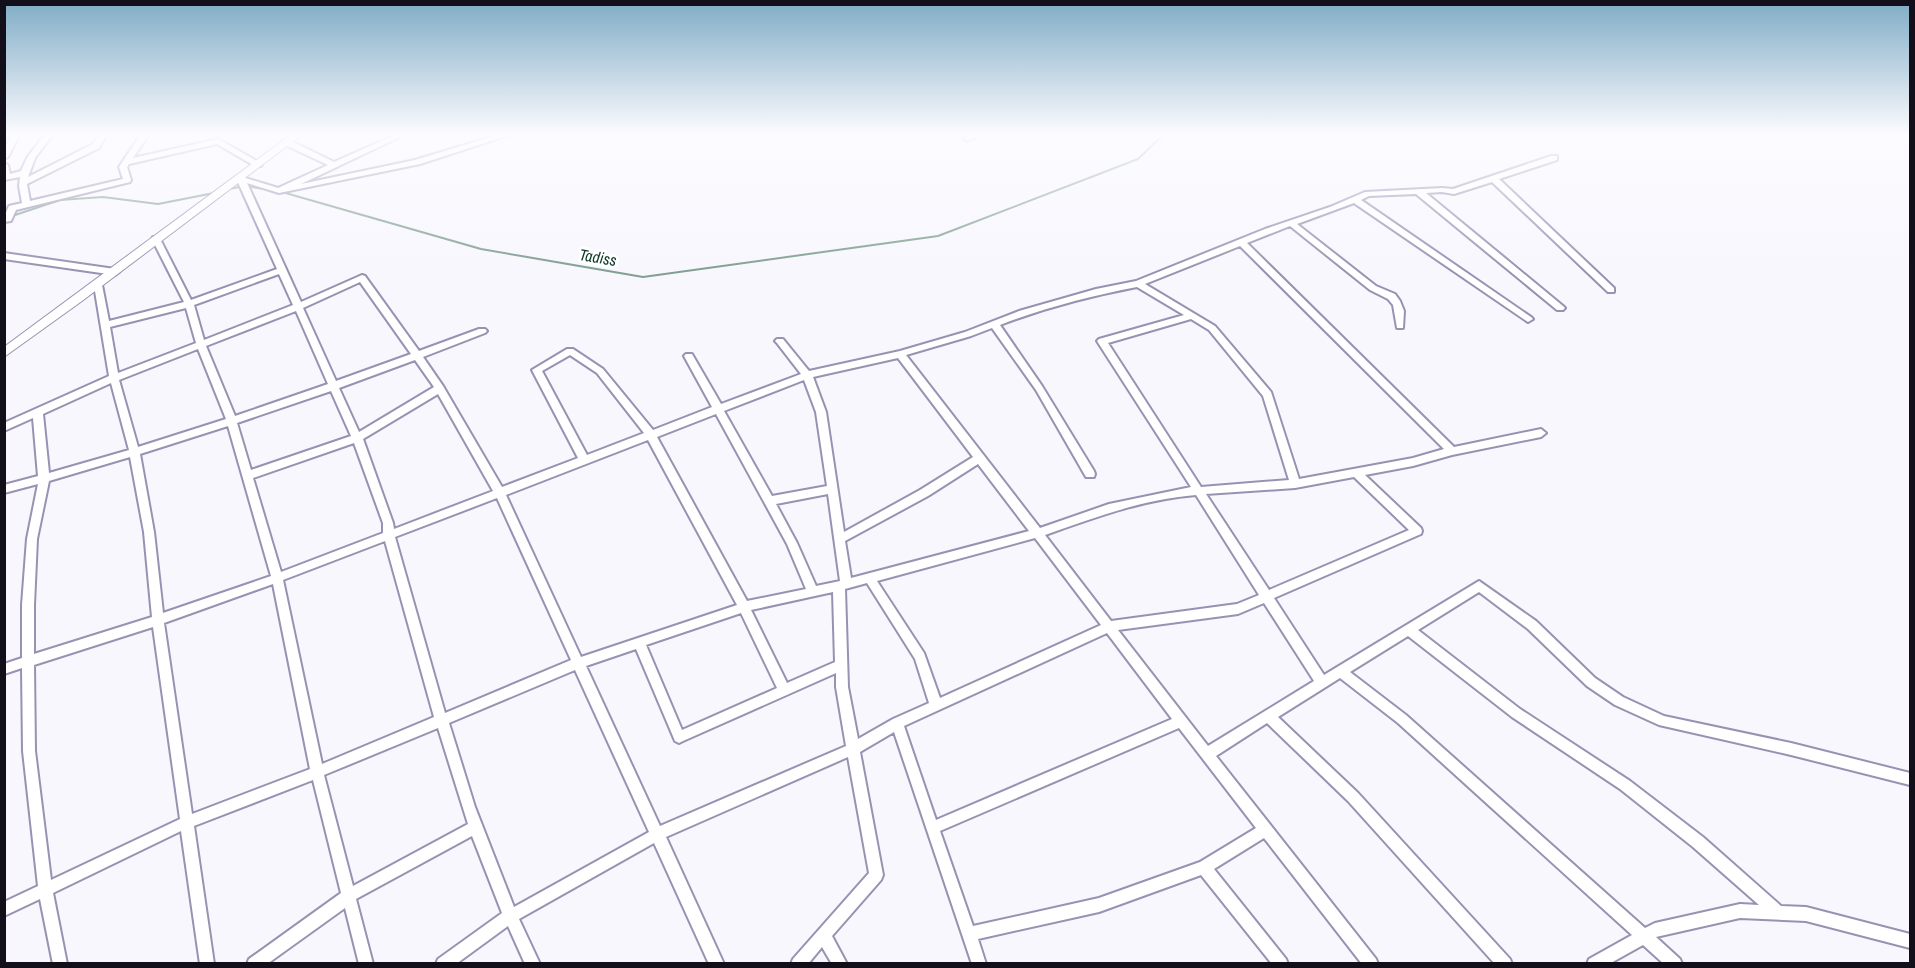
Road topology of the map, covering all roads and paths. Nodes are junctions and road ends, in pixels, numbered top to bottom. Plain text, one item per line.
1 (24, 179) edge
2 (31, 179) edge
3 (127, 179) edge
4 (240, 179) junction
5 (304, 179) edge
6 (335, 179) edge
7 (1490, 179) edge
8 (1494, 179) edge
9 (23, 183) junction
10 (279, 191) junction
11 (1418, 191) junction
12 (1355, 200) junction
13 (27, 205) junction
14 (4, 220) edge
15 (1291, 223) junction
16 (156, 239) junction
17 (1242, 242) junction
18 (4, 256) edge
19 (282, 270) junction
20 (115, 272) junction
21 (1138, 284) junction
22 (98, 285) junction
23 (1611, 290) dead end
24 (189, 304) junction
25 (300, 306) junction
26 (1560, 308) dead end
27 (1192, 316) junction
28 (1528, 319) dead end
29 (994, 324) junction
30 (105, 326) junction
31 (1400, 326) dead end
32 (482, 331) dead end
33 (780, 341) dead end
34 (201, 345) junction
35 (4, 353) edge
36 (900, 354) junction
37 (418, 356) junction
38 (689, 356) dead end
39 (807, 375) junction
40 (114, 378) junction
41 (335, 387) junction
42 (440, 388) junction
43 (720, 410) junction
44 (38, 414) junction
45 (232, 422) junction
46 (4, 427) edge
47 (1541, 433) dead end
48 (650, 434) junction
49 (357, 438) junction
50 (134, 451) junction
51 (1452, 451) junction
52 (980, 458) junction
53 (584, 460) junction
54 (1356, 473) junction
55 (1090, 474) dead end
56 (247, 477) junction
57 (44, 479) junction
58 (1295, 484) junction
59 (4, 489) edge
60 (833, 489) junction
61 (1200, 491) junction
62 (500, 493) junction
63 (769, 501) junction
64 (1038, 532) junction
65 (389, 535) junction
66 (840, 539) junction
67 (869, 577) junction
68 (278, 578) junction
69 (843, 585) junction
70 (813, 592) junction
71 (1267, 596) junction
72 (744, 607) junction
73 (158, 620) junction
74 (1111, 626) junction
75 (1408, 629) junction
76 (639, 642) junction
77 (30, 661) junction
78 (578, 663) junction
79 (841, 665) junction
80 (4, 669) edge
81 (1340, 671) junction
82 (1322, 683) junction
83 (785, 691) junction
84 (936, 705) junction
85 (1268, 716) junction
86 (442, 719) junction
87 (1181, 721) junction
88 (897, 723) junction
89 (853, 749) junction
90 (1207, 754) junction
91 (317, 772) junction
92 (1911, 779) edge
93 (185, 823) junction
94 (476, 828) junction
95 (932, 828) junction
96 (1266, 829) junction
97 (656, 835) junction
98 (1204, 867) junction
99 (45, 890) junction
100 (349, 896) junction
101 (4, 909) edge
102 (1779, 913) junction
103 (509, 917) junction
104 (969, 934) junction
105 (823, 935) junction
106 (1644, 936) junction
107 (1911, 941) edge
108 (60, 963) edge
109 (207, 963) edge
110 (254, 963) edge
111 (366, 963) edge
112 (442, 963) edge
113 (532, 963) edge
114 (717, 963) edge
115 (798, 963) edge
116 (840, 963) edge
117 (980, 963) edge
118 (1281, 963) edge
119 (1371, 963) edge
120 (1505, 963) edge
121 (1594, 963) edge
122 (1675, 963) edge

1 - 9 street
2 - 9 street
3 - 13 street
4 - 10 street
4 - 16 main road
4 - 19 street
5 - 10 street
6 - 10 street
7 - 11 street
8 - 23 street
9 - 13 street
11 - 12 street
11 - 26 street
12 - 15 street
12 - 28 street
13 - 14 street
15 - 17 street
15 - 31 street
16 - 20 main road
16 - 24 street
17 - 21 street
17 - 51 street
18 - 20 street
19 - 24 street
19 - 25 street
20 - 22 main road
21 - 27 street
21 - 29 street
22 - 30 street
22 - 35 main road
24 - 30 street
24 - 34 street
25 - 34 street
25 - 37 street
25 - 41 street
27 - 58 street
27 - 61 street
29 - 36 street
29 - 55 street
30 - 40 street
32 - 37 street
33 - 39 street
34 - 40 street
34 - 45 street
36 - 39 street
36 - 52 street
37 - 41 street
37 - 42 street
38 - 43 street
39 - 43 street
39 - 60 street
40 - 44 street
40 - 50 street
41 - 45 street
41 - 49 street
42 - 49 street
42 - 62 street
43 - 48 street
43 - 63 street
44 - 46 street
44 - 57 street
45 - 50 street
45 - 56 street
47 - 51 street
48 - 53 street
48 - 53 street
48 - 72 street
49 - 56 street
49 - 65 street
50 - 57 street
50 - 73 street
51 - 54 street
52 - 64 street
52 - 66 street
53 - 62 street
54 - 58 street
54 - 71 street
56 - 68 street
57 - 59 street
57 - 77 street
58 - 61 street
60 - 63 street
60 - 66 street
61 - 64 street
61 - 71 street
62 - 65 street
62 - 78 street
63 - 70 street
64 - 67 street
64 - 74 street
65 - 68 street
65 - 86 street
66 - 69 street
67 - 69 street
67 - 84 street
68 - 73 street
68 - 91 street
69 - 70 street
69 - 79 street
70 - 72 street
71 - 74 street
71 - 82 street
72 - 76 street
72 - 83 street
73 - 77 street
73 - 93 street
74 - 84 street
74 - 87 street
75 - 81 street
75 - 92 street
75 - 102 street
76 - 78 street
76 - 83 street
77 - 80 street
77 - 99 street
78 - 86 street
78 - 97 street
79 - 83 street
79 - 89 street
81 - 82 street
81 - 106 street
82 - 85 street
84 - 88 street
85 - 90 street
85 - 120 street
86 - 91 street
86 - 94 street
87 - 90 street
87 - 95 street
88 - 89 street
88 - 95 street
89 - 97 street
89 - 105 street
90 - 96 street
91 - 93 street
91 - 100 street
93 - 99 street
93 - 109 street
94 - 100 street
94 - 103 street
95 - 104 street
96 - 98 street
96 - 119 street
97 - 103 street
97 - 114 street
98 - 104 street
98 - 118 street
99 - 101 street
99 - 108 street
100 - 110 street
100 - 111 street
102 - 106 street
102 - 107 street
103 - 112 street
103 - 113 street
104 - 117 street
105 - 115 street
105 - 116 street
106 - 121 street
106 - 122 street

